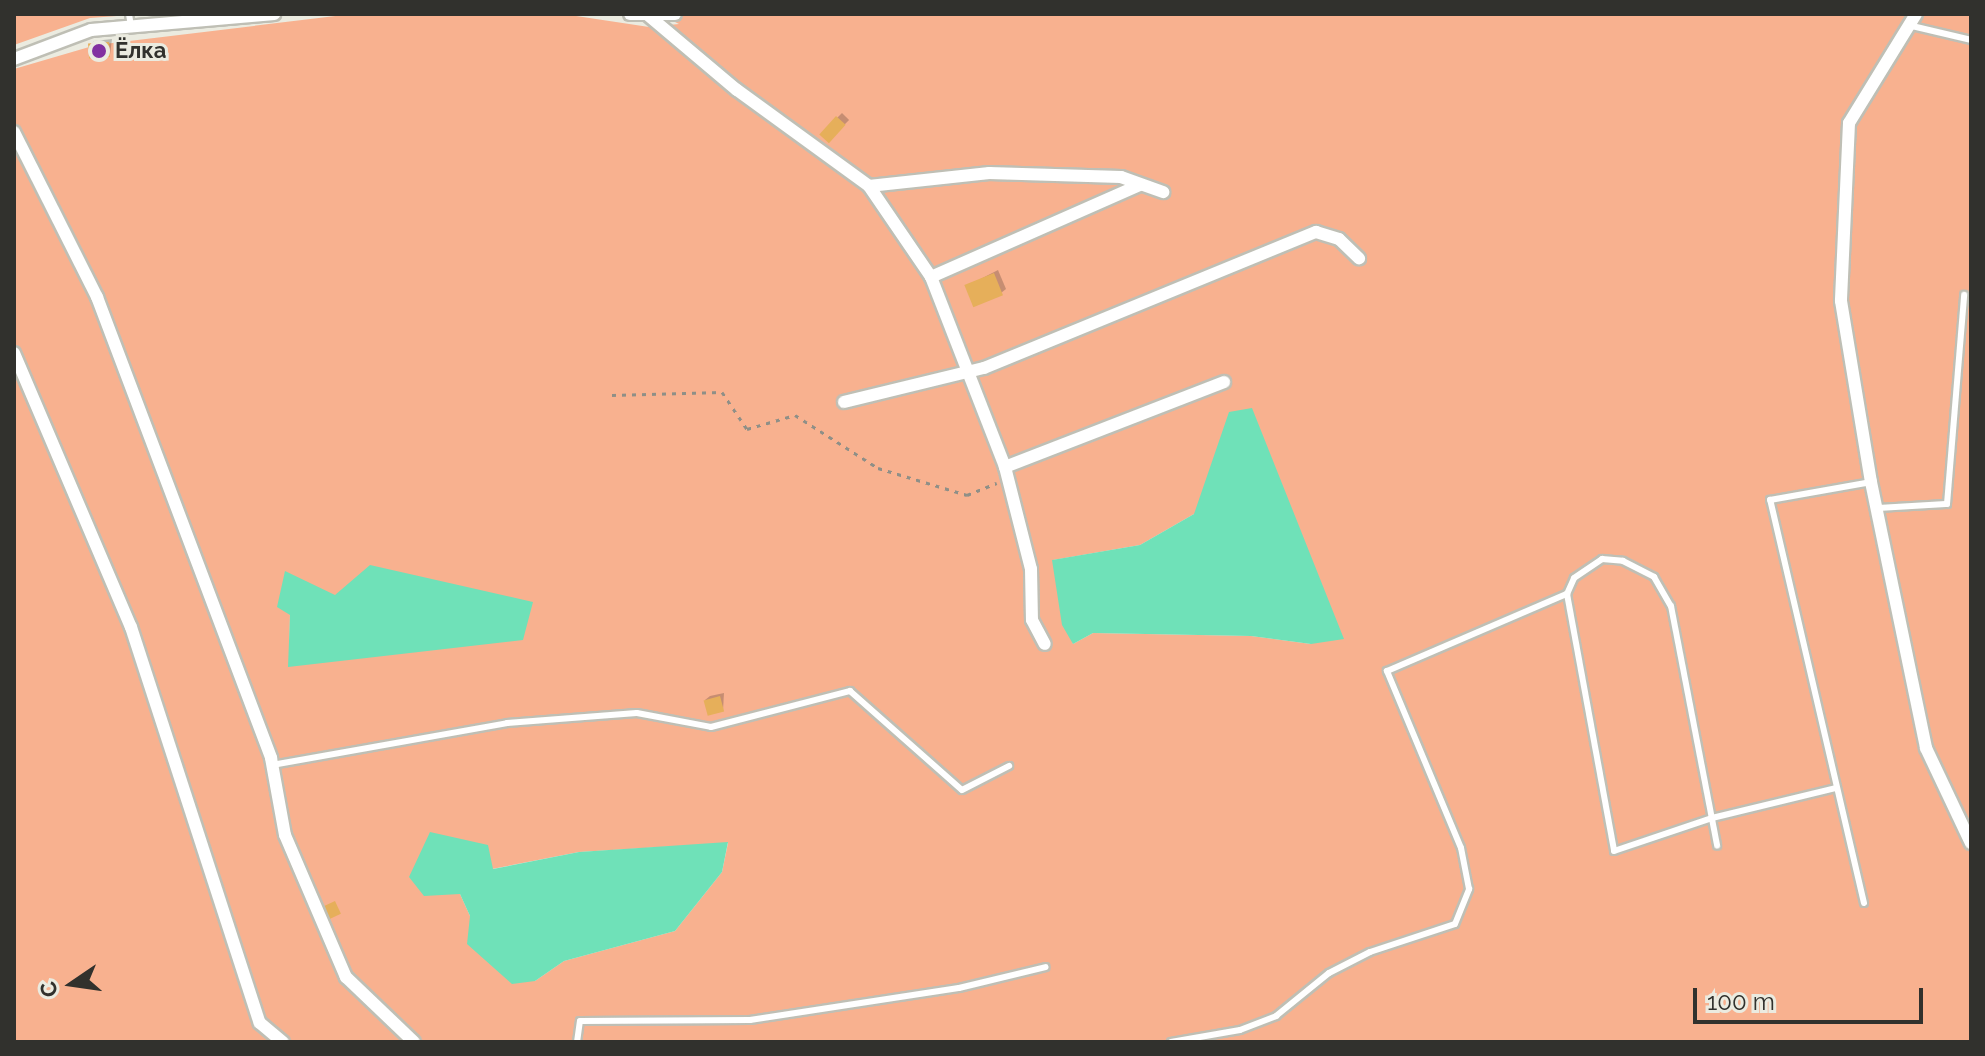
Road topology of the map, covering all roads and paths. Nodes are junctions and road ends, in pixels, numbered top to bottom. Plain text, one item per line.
1 (274, 14) edge
2 (630, 14) edge
3 (675, 14) edge
4 (649, 16) junction
5 (1914, 20) edge
6 (130, 21) edge
7 (1971, 40) edge
8 (14, 59) edge
9 (14, 132) edge
10 (1140, 185) junction
11 (869, 186) junction
12 (1163, 192) dead end
13 (1359, 258) dead end
14 (931, 277) junction
15 (1964, 295) dead end
16 (14, 353) edge
17 (966, 372) junction
18 (1224, 382) dead end
19 (612, 395) dead end
20 (844, 402) dead end
21 (1007, 473) junction
22 (1871, 482) junction
23 (1877, 508) junction
24 (1567, 594) junction
25 (1045, 644) dead end
26 (272, 765) junction
27 (1009, 766) dead end
28 (1836, 788) junction
29 (1712, 818) junction
30 (1971, 843) edge
31 (1717, 846) dead end
32 (1864, 903) dead end
33 (1046, 967) dead end
34 (283, 1042) edge
35 (414, 1042) edge
36 (577, 1042) edge
37 (1171, 1042) edge

1 - 6 street
2 - 4 street
3 - 4 street
4 - 11 street
5 - 7 lane
5 - 22 street
6 - 8 street
9 - 26 street
10 - 11 street
10 - 12 street
10 - 14 street
11 - 14 street
13 - 17 street
14 - 17 street
15 - 23 lane
16 - 34 street
17 - 20 street
17 - 21 street
18 - 21 street
19 - 21 path
21 - 25 street
22 - 23 street
22 - 28 lane
23 - 30 street
24 - 29 lane
24 - 29 lane
24 - 37 lane
26 - 27 lane
26 - 35 street
28 - 29 lane
28 - 32 lane
29 - 31 lane
33 - 36 lane

